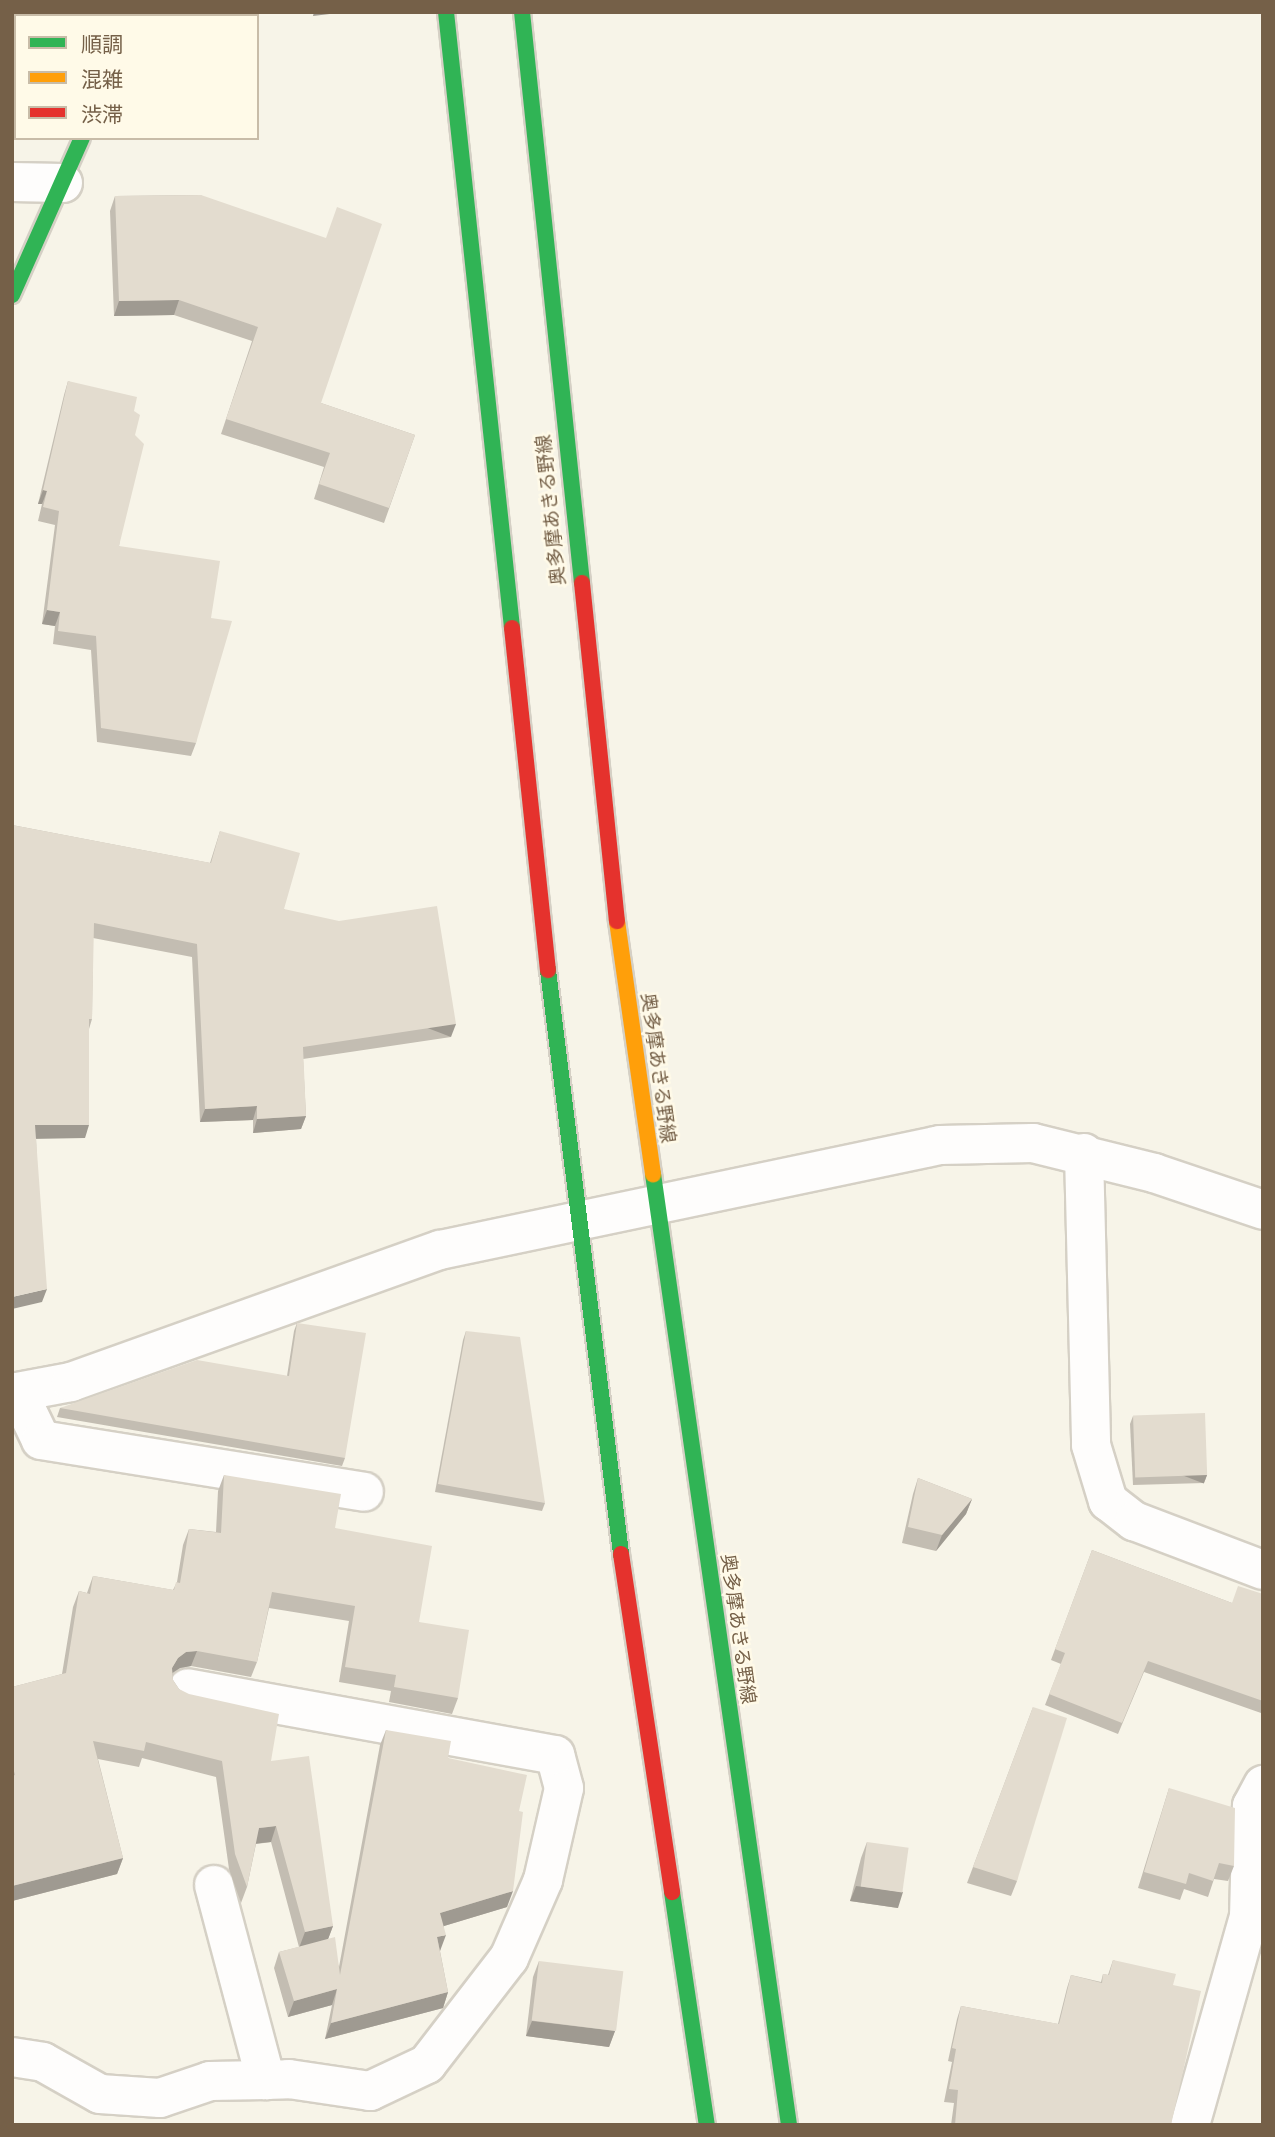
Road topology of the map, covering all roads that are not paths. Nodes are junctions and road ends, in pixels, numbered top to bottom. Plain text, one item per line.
1 (446, 12) edge
2 (522, 12) edge
3 (81, 140) edge
4 (12, 183) edge
5 (62, 183) junction
6 (12, 295) edge
7 (1084, 1153) junction
8 (656, 1204) junction
9 (1263, 1210) edge
10 (580, 1221) junction
11 (15, 1393) edge
12 (364, 1492) dead end
13 (1263, 1570) edge
14 (188, 1688) dead end
15 (1263, 1785) edge
16 (214, 1885) dead end
17 (12, 2057) edge
18 (266, 2080) junction
19 (706, 2125) edge
20 (789, 2125) edge
21 (1190, 2125) edge

1 - 10 main road
2 - 8 main road, 奥多摩あきる野線
3 - 5 main road
4 - 5 street
5 - 6 main road
7 - 8 street
7 - 9 street
7 - 13 street
8 - 10 street
8 - 20 main road, 奥多摩あきる野線
10 - 11 street
10 - 19 main road
11 - 12 street
14 - 18 street
15 - 21 street
16 - 18 street
17 - 18 street

